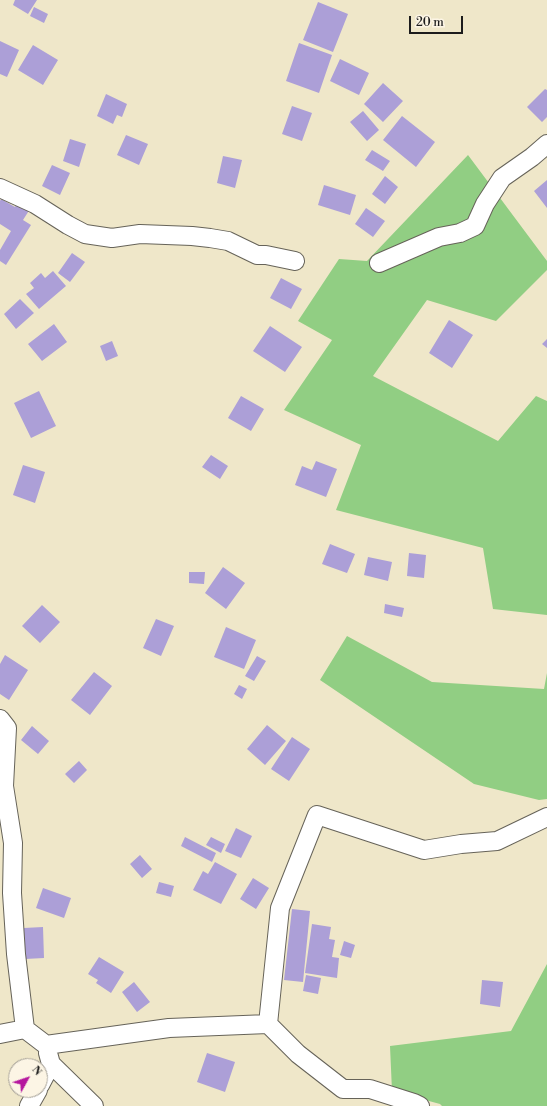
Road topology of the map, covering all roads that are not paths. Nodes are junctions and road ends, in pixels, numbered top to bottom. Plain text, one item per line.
1 (547, 144) edge
2 (0, 188) edge
3 (295, 261) dead end
4 (379, 263) dead end
5 (0, 719) edge
6 (547, 817) edge
7 (268, 1024) junction
8 (25, 1029) junction
9 (0, 1034) edge
10 (46, 1045) junction
11 (51, 1064) junction
12 (48, 1070) edge
13 (94, 1106) edge
14 (420, 1106) edge

1 - 4 street
2 - 3 street
5 - 8 street
6 - 7 street
7 - 10 street
7 - 14 street
8 - 9 street
8 - 10 street
10 - 11 street
11 - 12 street
11 - 13 street

